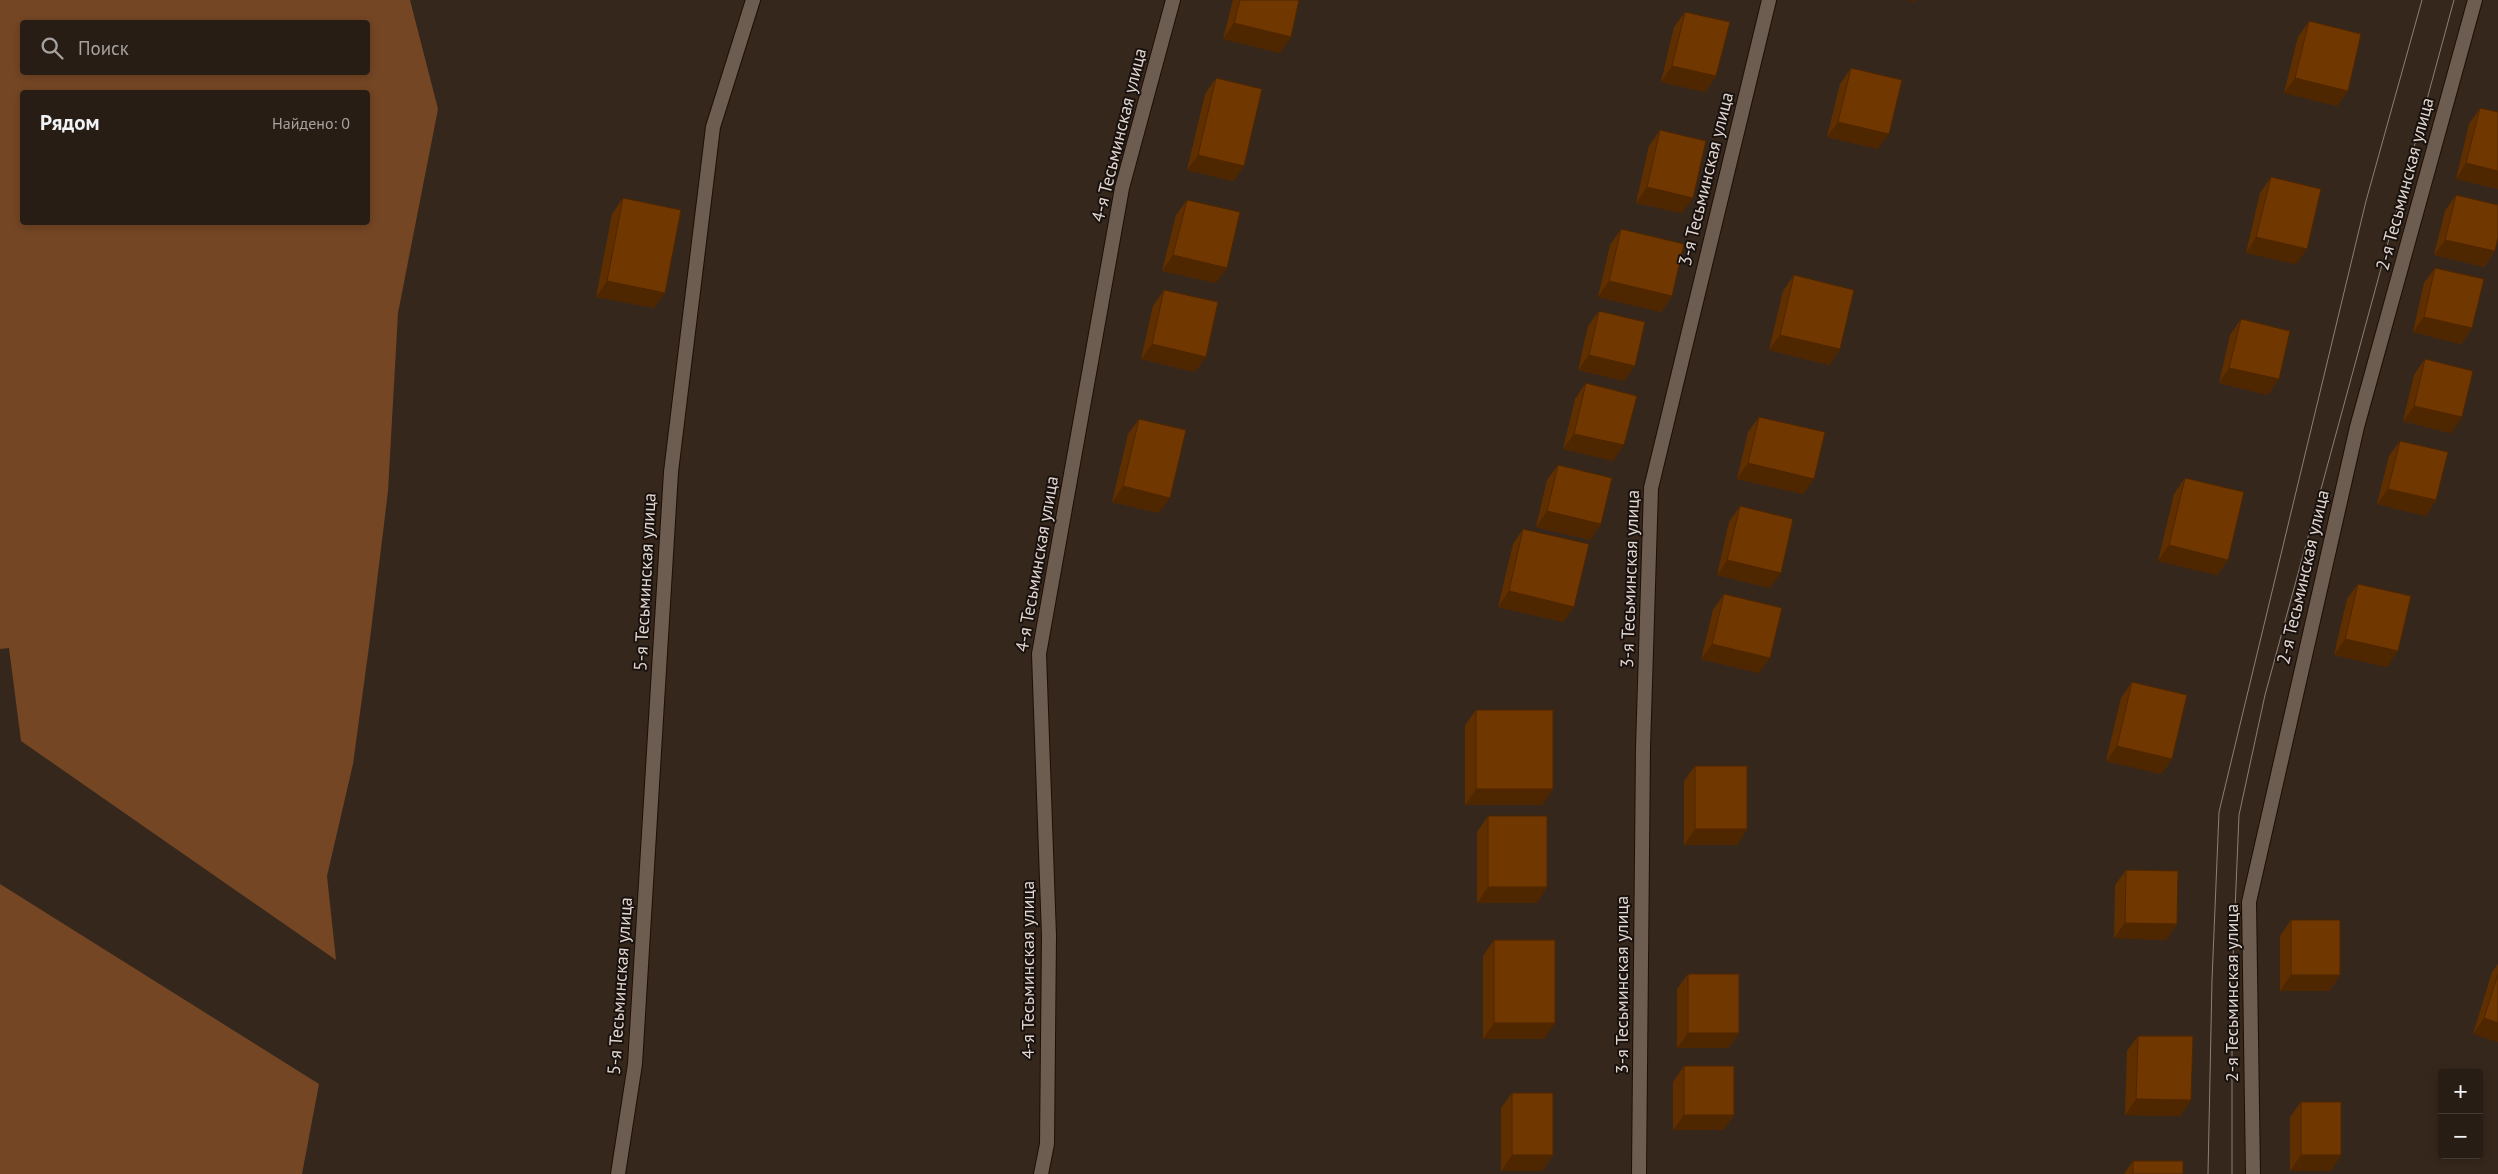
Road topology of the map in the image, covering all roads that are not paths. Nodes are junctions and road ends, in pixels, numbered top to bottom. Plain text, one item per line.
1 (753, 0) edge
2 (1173, 0) edge
3 (1769, 0) edge
4 (2475, 0) edge
5 (618, 1174) edge
6 (1041, 1174) edge
7 (1639, 1174) edge
8 (2253, 1174) edge

1 - 5 street, 5-я Тесьминская улица
2 - 6 street, 4-я Тесьминская улица
3 - 7 street, 3-я Тесьминская улица
4 - 8 street, 2-я Тесьминская улица

